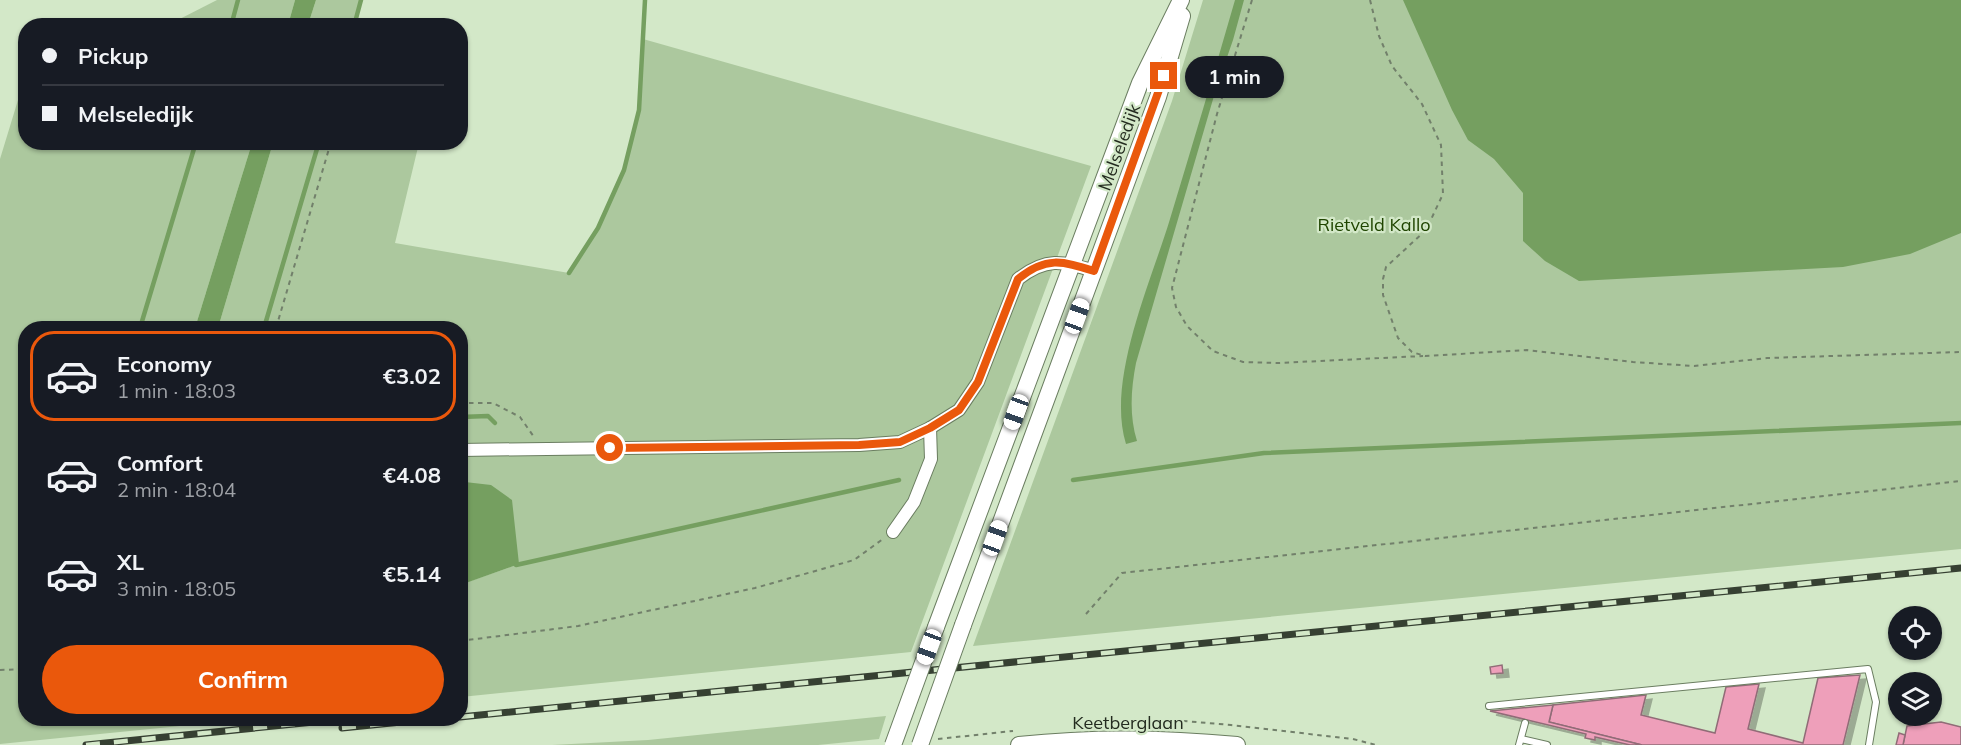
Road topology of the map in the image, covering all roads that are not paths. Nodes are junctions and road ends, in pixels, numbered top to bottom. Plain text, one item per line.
1 (1181, 0) edge
2 (1188, 0) edge
3 (1071, 264) junction
4 (1094, 271) junction
5 (930, 428) junction
6 (468, 450) edge
7 (893, 532) road end
8 (1489, 706) dead end
9 (1525, 723) dead end
10 (1520, 742) edge
11 (893, 745) edge
12 (920, 745) edge
13 (1020, 745) edge
14 (1237, 745) edge
15 (1547, 745) edge
16 (1869, 745) edge

1 - 3 main road, Melseledijk
2 - 4 main road, Melseledijk
3 - 4 street
3 - 5 street
3 - 11 main road, Melseledijk, bridge
4 - 12 main road, Melseledijk, bridge
5 - 6 street
5 - 7 street
8 - 16 lane
9 - 10 lane
10 - 15 lane
13 - 14 main road, Keetberglaan

